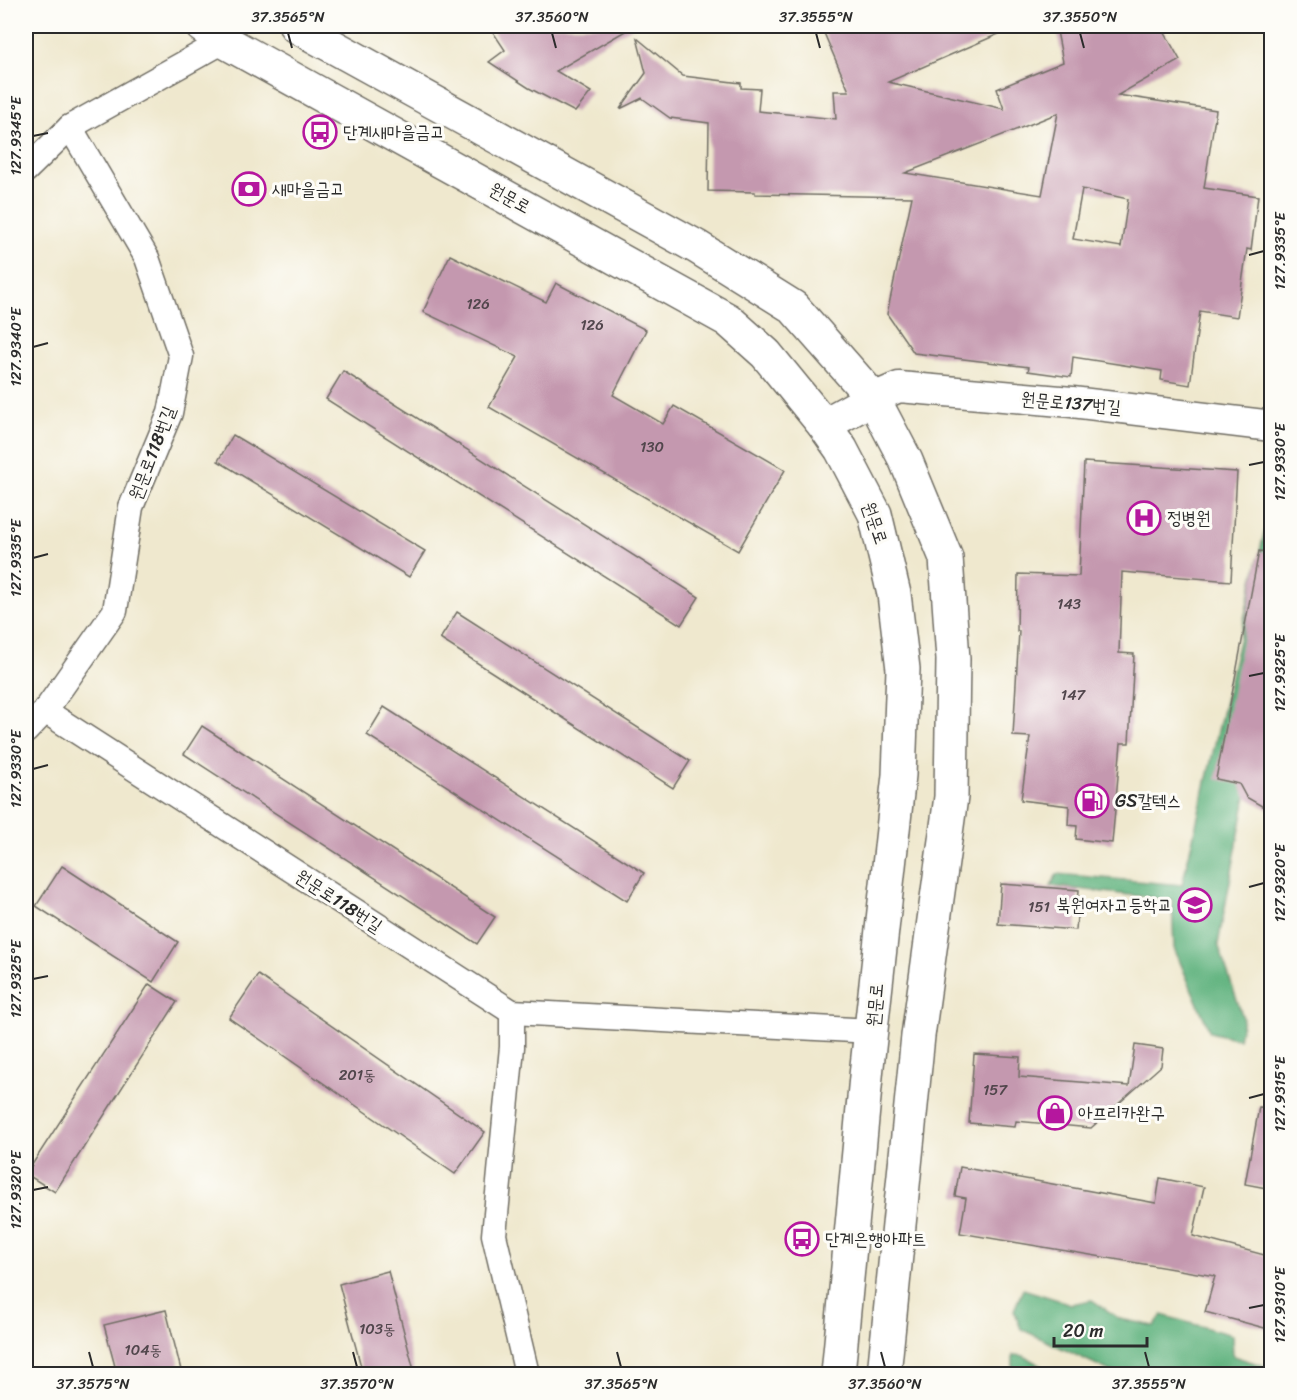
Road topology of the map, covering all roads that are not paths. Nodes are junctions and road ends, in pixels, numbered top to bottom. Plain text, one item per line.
1 (296, 26) edge
2 (213, 33) edge
3 (70, 127) junction
4 (26, 170) edge
5 (873, 398) junction
6 (824, 425) junction
7 (1272, 426) edge
8 (45, 711) junction
9 (26, 731) edge
10 (512, 1012) junction
11 (872, 1031) junction
12 (918, 1036) junction
13 (527, 1374) edge
14 (838, 1374) edge
15 (885, 1374) edge

1 - 5 main road
2 - 3 street
2 - 6 main road, 원문로
3 - 4 street
3 - 8 street, 원문로118번길
5 - 6 main road
5 - 7 street, 원문로137번길
5 - 12 main road
6 - 11 main road, 원문로
8 - 9 street, 원문로118번길
8 - 10 street, 원문로118번길
10 - 11 street
10 - 13 street
11 - 12 main road
11 - 14 main road, 원문로
12 - 15 main road

